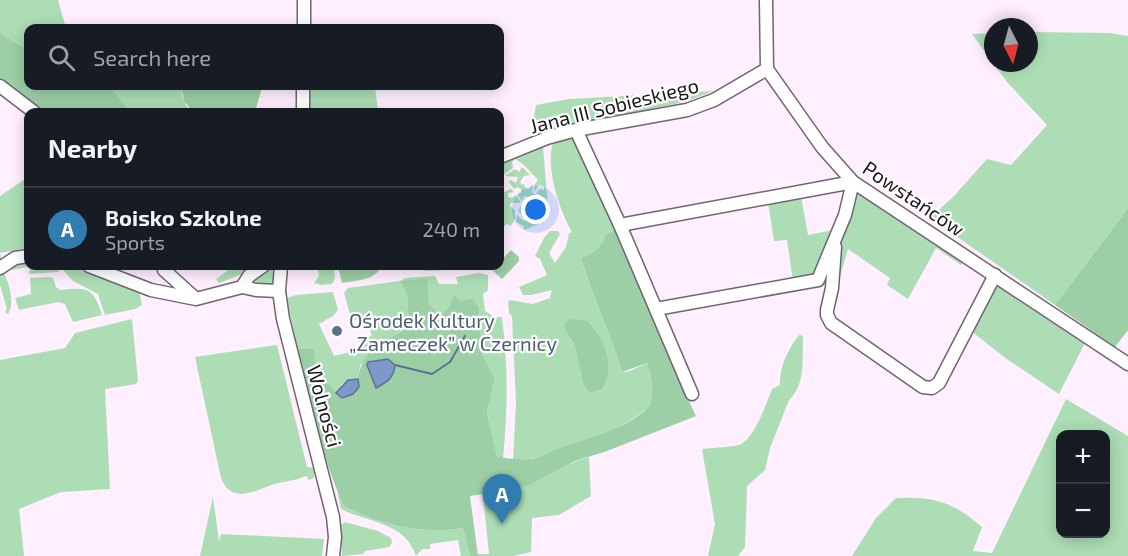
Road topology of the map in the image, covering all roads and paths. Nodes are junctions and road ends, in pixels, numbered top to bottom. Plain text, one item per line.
1 (304, 0) edge
2 (766, 0) edge
3 (304, 24) edge
4 (767, 69) junction
5 (0, 86) edge
6 (303, 90) edge
7 (29, 108) edge
8 (303, 108) edge
9 (576, 130) junction
10 (504, 155) edge
11 (853, 182) junction
12 (620, 225) junction
13 (836, 237) junction
14 (24, 256) edge
15 (0, 268) edge
16 (99, 270) edge
17 (162, 270) edge
18 (165, 270) edge
19 (257, 270) edge
20 (281, 270) edge
21 (995, 275) junction
22 (818, 280) junction
23 (242, 287) junction
24 (832, 288) junction
25 (152, 290) junction
26 (279, 291) junction
27 (196, 298) junction
28 (656, 309) junction
29 (1128, 364) edge
30 (692, 394) dead end
31 (333, 556) edge

1 - 3 street
2 - 4 street
4 - 9 street, Jana III Sobieskiego
4 - 11 street, Powstańców
5 - 7 street
6 - 8 street
9 - 10 street, Jana III Sobieskiego
9 - 12 street
11 - 12 street
11 - 13 street
11 - 21 street, Powstańców
12 - 28 street
13 - 22 street
13 - 24 street
14 - 15 street
16 - 25 street
17 - 25 street
18 - 27 street
19 - 23 street
20 - 26 street, Wolności
21 - 24 street
21 - 29 street, Powstańców
22 - 24 street
22 - 28 street
23 - 26 street
23 - 27 street
25 - 27 street
26 - 31 street, Wolności
28 - 30 street

